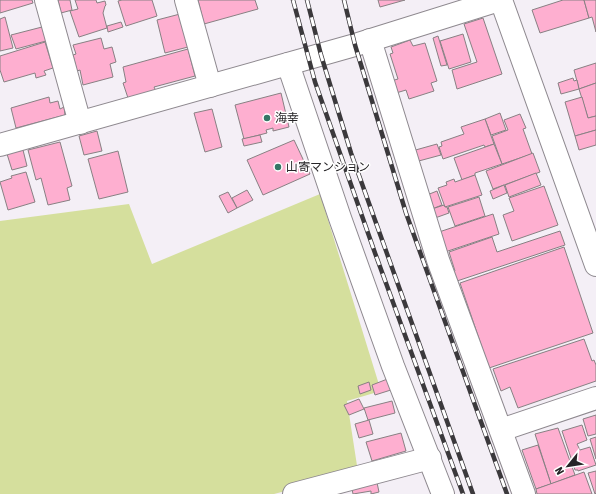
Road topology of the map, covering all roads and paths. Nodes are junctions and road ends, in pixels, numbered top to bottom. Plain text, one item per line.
1 (46, 0) edge
2 (186, 0) edge
3 (500, 0) edge
4 (370, 40) junction
5 (288, 64) junction
6 (210, 86) junction
7 (80, 123) junction
8 (0, 145) edge
9 (596, 265) edge
10 (596, 398) edge
11 (501, 430) junction
12 (430, 458) junction
13 (294, 494) edge
14 (443, 494) edge
15 (524, 494) edge

1 - 7 street
2 - 6 street
3 - 4 street
3 - 9 street
4 - 5 street
4 - 11 street
5 - 6 street
5 - 12 street
6 - 7 street
7 - 8 street
10 - 11 street
11 - 15 street
12 - 13 street
12 - 14 street

